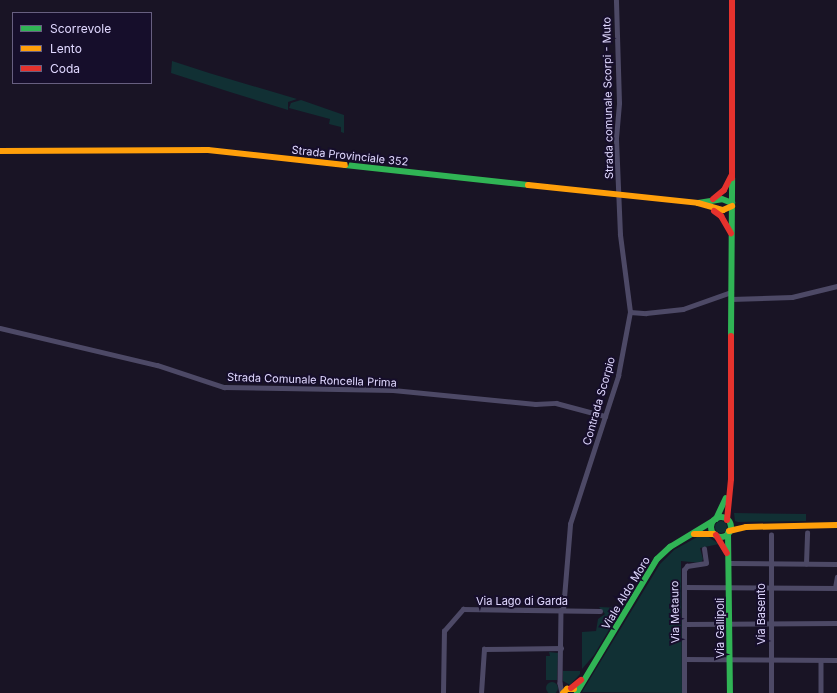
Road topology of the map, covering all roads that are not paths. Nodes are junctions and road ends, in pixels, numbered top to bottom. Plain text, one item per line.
1 (616, 0) edge
2 (732, 0) edge
3 (0, 151) edge
4 (732, 174) junction
5 (620, 195) junction
6 (713, 199) junction
7 (698, 203) junction
8 (732, 204) junction
9 (711, 208) junction
10 (732, 233) junction
11 (837, 286) edge
12 (731, 295) junction
13 (630, 312) junction
14 (0, 328) edge
15 (605, 416) junction
16 (731, 479) junction
17 (715, 520) junction
18 (728, 521) junction
19 (837, 525) edge
20 (746, 527) junction
21 (729, 532) junction
22 (807, 533) dead end
23 (715, 535) junction
24 (771, 535) dead end
25 (685, 537) junction
26 (704, 549) dead end
27 (729, 563) junction
28 (770, 563) junction
29 (806, 564) junction
30 (837, 564) edge
31 (837, 577) edge
32 (684, 587) junction
33 (770, 587) junction
34 (731, 588) junction
35 (836, 588) edge
36 (562, 610) junction
37 (600, 611) dead end
38 (837, 623) edge
39 (685, 624) junction
40 (730, 624) junction
41 (771, 624) junction
42 (561, 648) junction
43 (684, 659) junction
44 (730, 659) junction
45 (770, 659) junction
46 (821, 660) junction
47 (837, 660) edge
48 (560, 678) junction
49 (574, 690) edge
50 (443, 693) edge
51 (481, 693) edge
52 (562, 693) edge
53 (684, 693) edge
54 (730, 693) edge
55 (770, 693) edge
56 (821, 693) edge

1 - 5 street, Strada comunale Scorpi - Muto
2 - 4 main road
3 - 5 main road, Strada Provinciale 352
4 - 6 main road
4 - 8 main road
5 - 7 main road, Strada Provinciale 352
5 - 13 street, Contrada Scorpio
6 - 7 main road, Strada Provinciale 352
6 - 8 main road, Strada Provinciale 352
7 - 9 main road, Strada Provinciale 352
8 - 9 main road, Strada Provinciale 352
8 - 10 main road
9 - 10 main road, Strada Provinciale 352
10 - 12 main road
11 - 12 street
12 - 13 street
12 - 16 main road
13 - 15 street, Contrada Scorpio
14 - 15 street, Strada Comunale Roncella Prima
15 - 36 street, Contrada Scorpio
16 - 17 main road
16 - 18 main road
17 - 18 main road, Viale Aldo Moro
17 - 23 main road
17 - 25 main road, Viale Aldo Moro
18 - 20 main road, Viale Aldo Moro
18 - 21 main road
19 - 20 main road, Viale Aldo Moro
20 - 21 main road, Viale Aldo Moro
21 - 23 main road, Viale Aldo Moro
21 - 27 main road, Via Gallipoli
22 - 29 street
23 - 25 main road, Viale Aldo Moro
23 - 27 main road, Via Gallipoli
24 - 28 street, Via Basento
25 - 49 main road, Viale Aldo Moro
26 - 32 street, Via Metauro
27 - 28 street
27 - 34 main road, Via Gallipoli
28 - 29 street
28 - 33 street, Via Basento
29 - 30 street
31 - 35 street
32 - 34 street
32 - 39 street, Via Metauro
33 - 34 street
33 - 35 street
33 - 41 street, Via Basento
34 - 40 main road, Via Gallipoli
36 - 37 street, Via Lago di Garda
36 - 42 street, Contrada Scorpio
36 - 50 street, Via Lago di Garda
38 - 41 street
39 - 40 street
39 - 43 street, Via Metauro
40 - 41 street
40 - 44 main road, Via Gallipoli
41 - 45 street, Via Basento
42 - 48 street, Contrada Scorpio
42 - 51 street
43 - 44 street
43 - 53 street, Via Metauro
44 - 45 street
44 - 54 main road, Via Gallipoli
45 - 46 street
45 - 55 street, Via Basento
46 - 47 street
46 - 56 street
48 - 49 street
48 - 52 street, Contrada Scorpio
49 - 52 main road, Viale Aldo Moro

